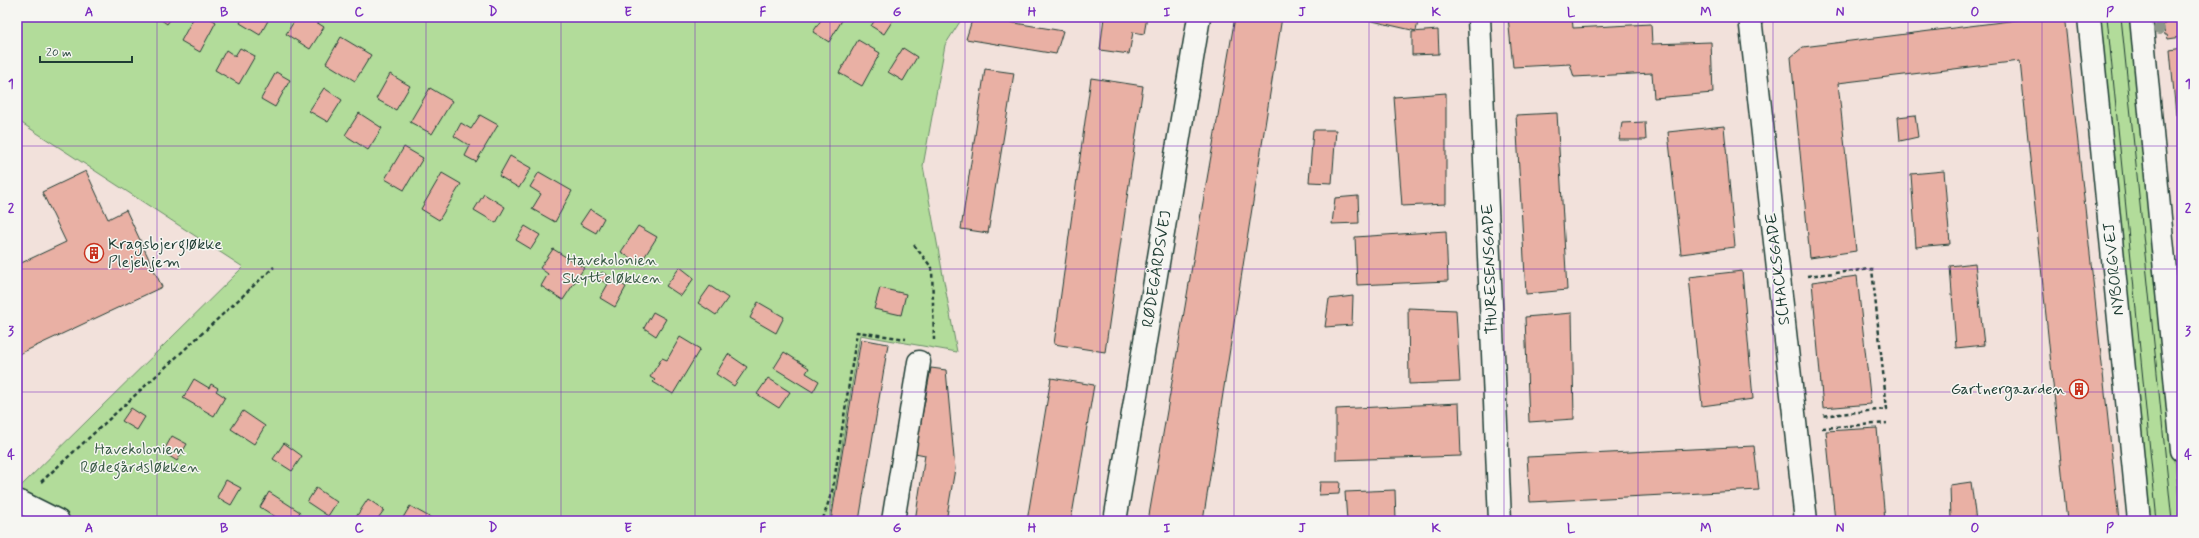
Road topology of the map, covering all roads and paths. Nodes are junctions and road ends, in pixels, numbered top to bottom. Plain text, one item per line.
1 (1198, 17) edge
2 (1479, 17) edge
3 (1750, 17) edge
4 (2089, 17) edge
5 (2141, 17) edge
6 (914, 245) dead end
7 (274, 267) dead end
8 (1779, 278) junction
9 (911, 339) dead end
10 (926, 342) dead end
11 (919, 362) dead end
12 (1887, 423) dead end
13 (1796, 425) junction
14 (2182, 450) edge
15 (18, 503) edge
16 (823, 519) dead end
17 (58, 521) edge
18 (893, 521) edge
19 (1115, 521) edge
20 (1500, 521) edge
21 (1806, 521) edge
22 (2140, 521) edge

1 - 19 street, RØDEGÅRDSVEJ
2 - 20 street, THURESENSGADE
3 - 8 street, SCHACKSGADE
4 - 22 street, NYBORGVEJ
5 - 14 street
6 - 10 path
7 - 15 path
8 - 13 street, SCHACKSGADE
8 - 13 path
9 - 16 path
11 - 18 street
12 - 13 path
13 - 21 street, SCHACKSGADE
15 - 17 street

